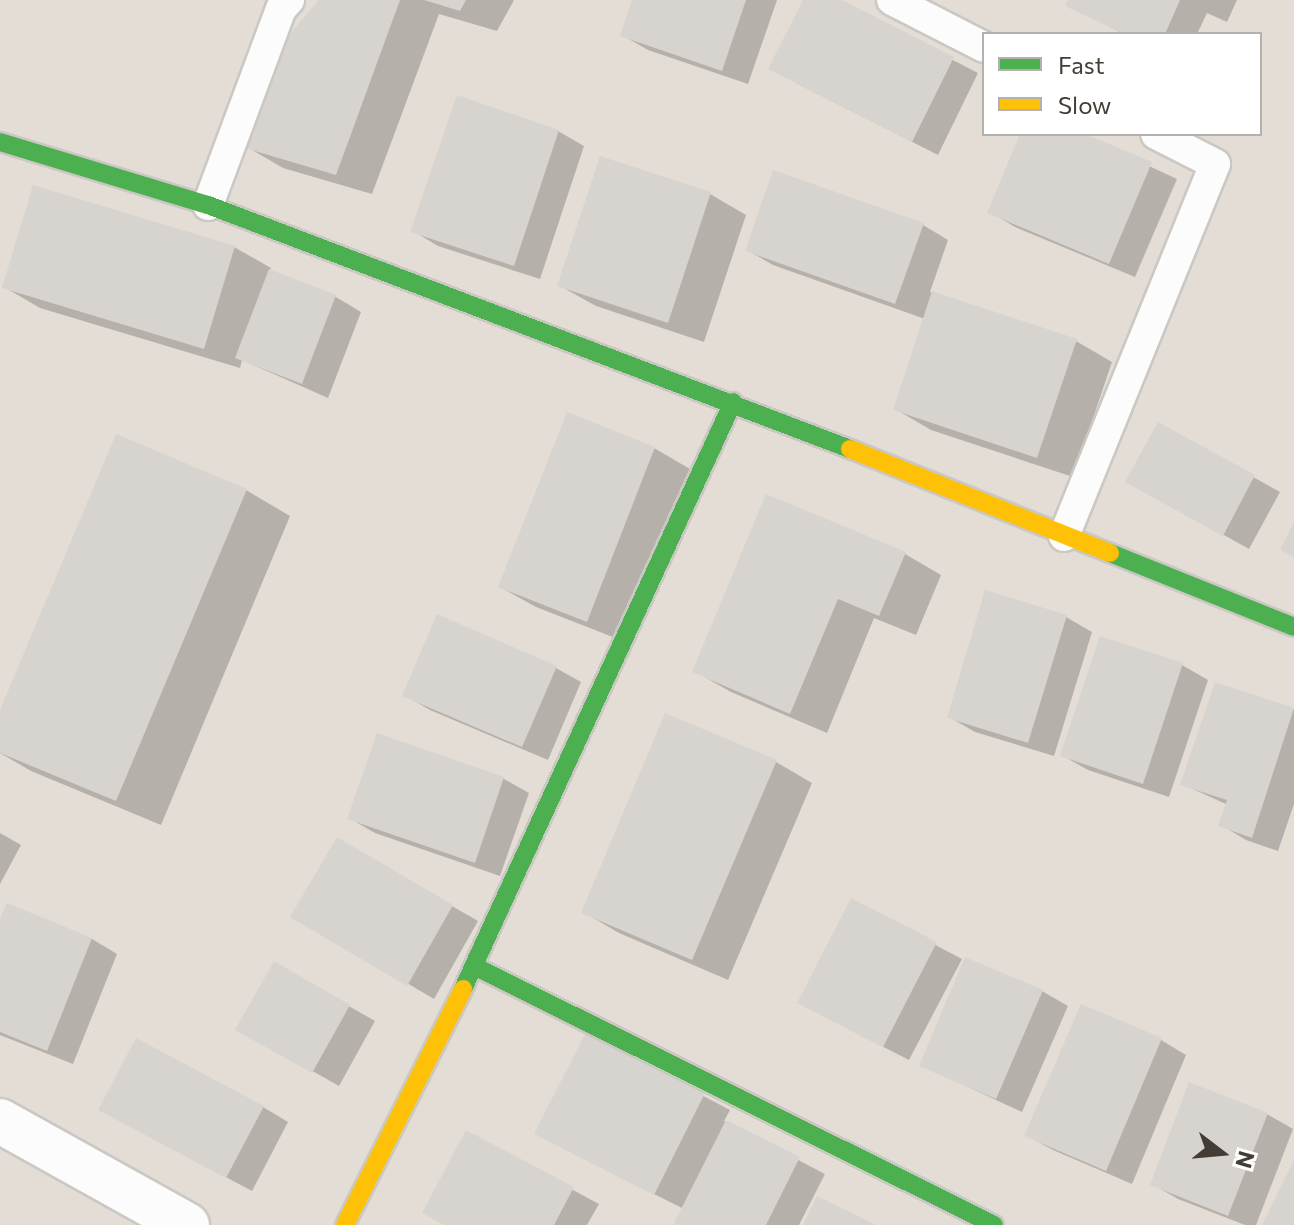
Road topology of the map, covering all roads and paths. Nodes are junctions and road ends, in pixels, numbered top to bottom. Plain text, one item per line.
1 (289, 0) edge
2 (892, 0) edge
3 (982, 46) edge
4 (1160, 136) edge
5 (0, 142) edge
6 (208, 205) junction
7 (733, 402) junction
8 (1064, 536) junction
9 (1294, 627) edge
10 (474, 966) junction
11 (0, 1121) edge
12 (187, 1225) edge
13 (345, 1225) edge
14 (994, 1225) edge

1 - 6 lane
2 - 3 lane
4 - 8 lane
5 - 6 street
6 - 7 street
7 - 8 street
7 - 10 street
8 - 9 street
10 - 13 street
10 - 14 street
11 - 12 street

